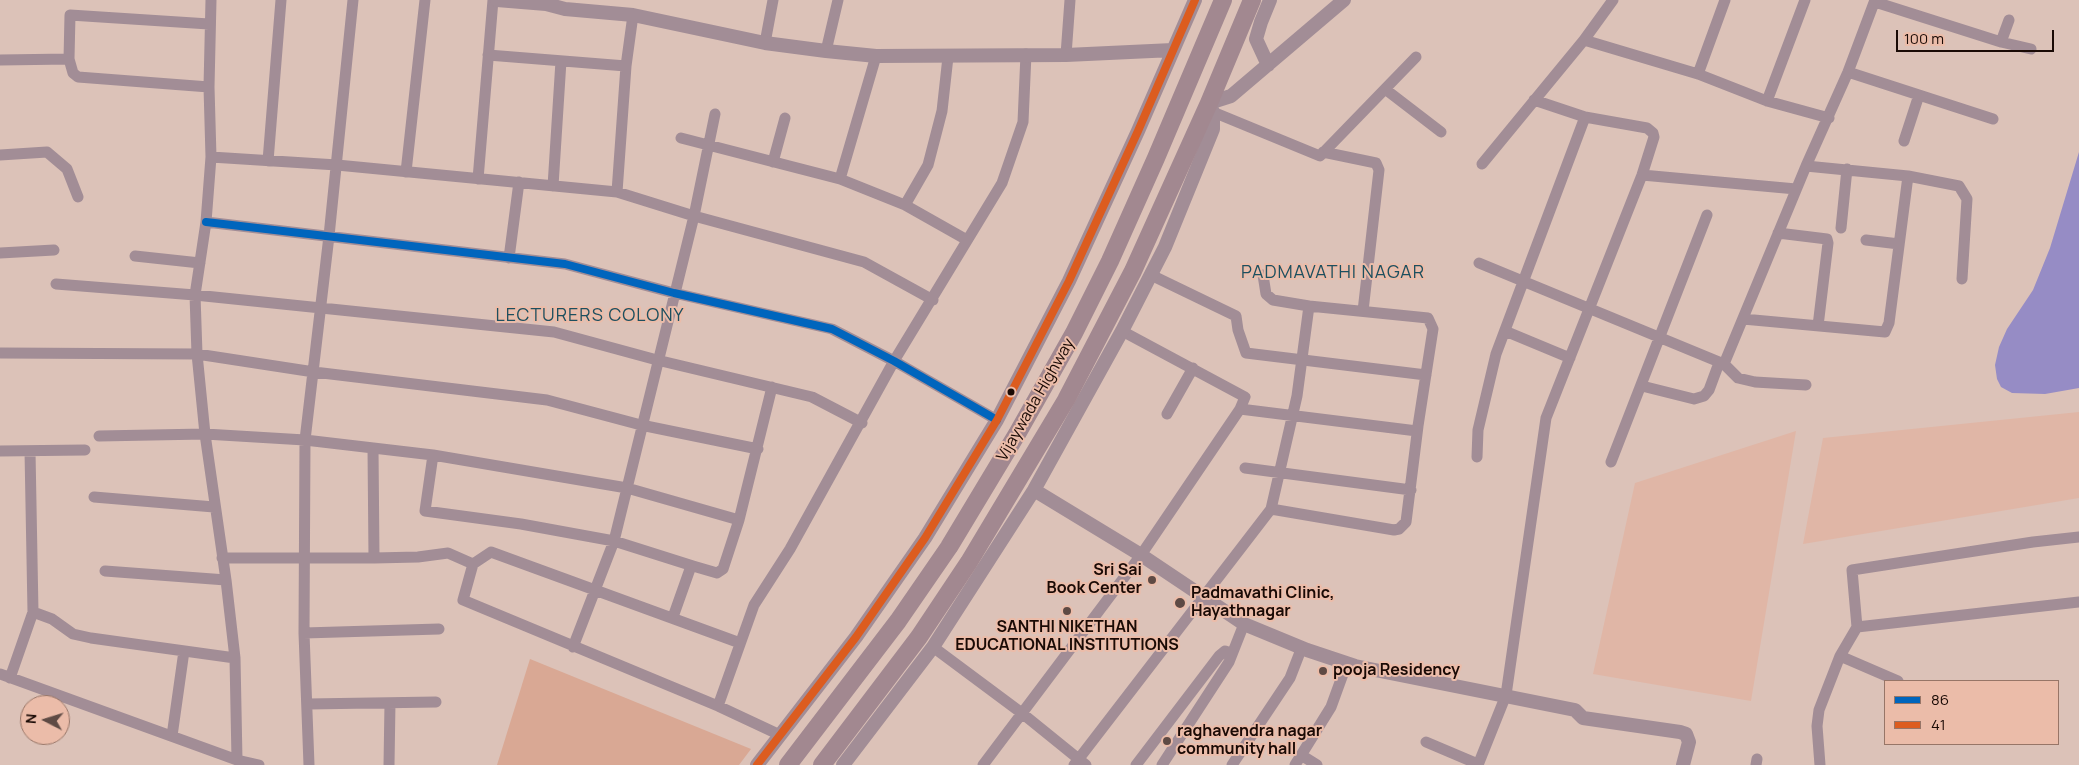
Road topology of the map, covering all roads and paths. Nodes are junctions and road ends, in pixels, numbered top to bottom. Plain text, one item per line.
1 (211, 0) edge
2 (281, 0) edge
3 (353, 0) edge
4 (425, 0) edge
5 (495, 0) edge
6 (773, 0) edge
7 (838, 0) edge
8 (1070, 0) edge
9 (1194, 0) edge
10 (1223, 0) edge
11 (1252, 0) edge
12 (1270, 0) edge
13 (1344, 0) edge
14 (1613, 0) edge
15 (1725, 0) edge
16 (1805, 0) edge
17 (1875, 1) edge
18 (546, 2) edge
19 (587, 5) edge
20 (633, 15) junction
21 (2009, 20) dead end
22 (210, 24) junction
23 (1584, 40) junction
24 (2001, 42) junction
25 (764, 43) junction
26 (2031, 49) dead end
27 (1173, 50) junction
28 (826, 51) junction
29 (1026, 54) junction
30 (488, 55) junction
31 (1066, 55) junction
32 (876, 56) junction
33 (948, 57) junction
34 (1416, 57) dead end
35 (69, 59) junction
36 (0, 60) edge
37 (561, 61) junction
38 (1268, 65) junction
39 (626, 66) junction
40 (1848, 72) junction
41 (1698, 74) junction
42 (209, 87) junction
43 (1385, 89) junction
44 (1919, 95) junction
45 (1534, 100) junction
46 (1767, 101) junction
47 (1211, 108) junction
48 (715, 114) dead end
49 (1585, 117) junction
50 (784, 118) dead end
51 (1829, 118) junction
52 (1993, 119) dead end
53 (1441, 132) dead end
54 (681, 138) dead end
55 (1904, 141) dead end
56 (707, 146) junction
57 (1323, 152) junction
58 (0, 155) edge
59 (211, 157) junction
60 (268, 161) junction
61 (773, 162) junction
62 (1482, 164) dead end
63 (337, 165) junction
64 (1806, 166) junction
65 (1847, 169) junction
66 (406, 172) junction
67 (1642, 176) junction
68 (1908, 176) junction
69 (478, 179) junction
70 (840, 179) junction
71 (520, 182) junction
72 (552, 186) junction
73 (1796, 190) junction
74 (617, 192) junction
75 (78, 197) dead end
76 (905, 205) junction
77 (1707, 215) dead end
78 (694, 216) junction
79 (206, 222) junction
80 (1841, 228) dead end
81 (1778, 233) junction
82 (329, 236) junction
83 (967, 240) junction
84 (1866, 240) dead end
85 (1899, 244) junction
86 (54, 250) dead end
87 (0, 253) edge
88 (135, 256) dead end
89 (509, 258) junction
90 (200, 263) junction
91 (1479, 263) dead end
92 (1151, 275) junction
93 (1263, 275) dead end
94 (1962, 279) dead end
95 (1523, 282) junction
96 (56, 284) dead end
97 (674, 293) junction
98 (195, 295) junction
99 (933, 300) junction
100 (1309, 306) junction
101 (320, 308) junction
102 (1590, 309) junction
103 (1363, 311) junction
104 (1743, 319) junction
105 (1818, 326) junction
106 (1122, 331) junction
107 (1505, 331) junction
108 (1660, 338) junction
109 (0, 353) edge
110 (198, 354) junction
111 (1570, 358) junction
112 (657, 360) junction
113 (1302, 360) junction
114 (894, 361) junction
115 (1722, 364) junction
116 (1193, 368) junction
117 (314, 372) junction
118 (1426, 374) junction
119 (1806, 385) dead end
120 (1642, 386) junction
121 (772, 387) junction
122 (1240, 409) junction
123 (1167, 414) dead end
124 (1292, 416) junction
125 (997, 420) junction
126 (862, 423) junction
127 (641, 425) junction
128 (1418, 430) junction
129 (205, 434) junction
130 (100, 436) dead end
131 (305, 440) junction
132 (372, 448) junction
133 (85, 450) dead end
134 (758, 450) junction
135 (0, 451) edge
136 (30, 451) junction
137 (433, 455) junction
138 (1477, 457) dead end
139 (1611, 462) dead end
140 (1245, 468) dead end
141 (1280, 472) junction
142 (627, 488) junction
143 (1034, 490) junction
144 (1410, 490) junction
145 (94, 497) dead end
146 (214, 508) junction
147 (1271, 509) junction
148 (738, 520) junction
149 (2079, 537) edge
150 (614, 541) junction
151 (1141, 555) junction
152 (222, 558) junction
153 (374, 558) junction
154 (305, 559) junction
155 (473, 564) junction
156 (693, 566) junction
157 (105, 571) dead end
158 (226, 580) junction
159 (594, 590) junction
160 (1203, 596) junction
161 (2079, 602) edge
162 (34, 612) junction
163 (673, 617) junction
164 (1244, 624) junction
165 (1857, 627) junction
166 (439, 629) dead end
167 (304, 633) junction
168 (740, 642) junction
169 (574, 647) junction
170 (933, 647) junction
171 (1302, 647) junction
172 (184, 651) junction
173 (1231, 653) junction
174 (1840, 656) junction
175 (235, 658) junction
176 (1347, 664) junction
177 (5, 676) edge
178 (854, 680) junction
179 (1896, 680) edge
180 (874, 695) junction
181 (1506, 695) junction
182 (436, 702) dead end
183 (308, 704) junction
184 (390, 704) junction
185 (718, 706) junction
186 (1023, 714) junction
187 (780, 735) junction
188 (172, 736) junction
189 (1426, 742) dead end
190 (237, 760) junction
191 (1298, 760) edge
192 (1080, 763) edge
193 (1479, 763) edge
194 (259, 765) edge
195 (310, 765) edge
196 (389, 765) edge
197 (757, 765) edge
198 (788, 765) edge
199 (822, 765) edge
200 (843, 765) edge
201 (983, 765) edge
202 (1136, 765) edge
203 (1162, 765) edge
204 (1232, 765) edge
205 (1317, 765) edge
206 (1492, 765) edge
207 (1683, 765) edge
208 (1820, 765) edge

1 - 22 street
2 - 60 street
3 - 63 street
4 - 66 street
5 - 18 street
5 - 30 street
6 - 25 street
7 - 28 street
8 - 31 street
9 - 27 street
10 - 178 highway, Vijaywada Highway
11 - 47 highway, Vijaywada Highway
12 - 38 street
13 - 38 street
14 - 23 street
15 - 41 street
16 - 46 street
17 - 24 street
17 - 40 street
18 - 19 street
19 - 20 street
20 - 25 street
20 - 39 street
21 - 24 street
22 - 35 street
22 - 42 street
23 - 41 street
23 - 45 street
24 - 26 street
25 - 28 street
27 - 31 street
27 - 125 street
28 - 32 street
29 - 31 street
29 - 33 street
29 - 83 street
30 - 37 street
30 - 69 street
32 - 33 street
32 - 70 street
33 - 76 street
34 - 43 street
35 - 36 street
35 - 42 street
37 - 39 street
37 - 72 street
38 - 47 street
39 - 74 street
40 - 44 street
40 - 51 street
41 - 46 street
42 - 59 street
43 - 53 street
43 - 57 street
44 - 52 street
44 - 55 street
45 - 49 street
45 - 62 street
46 - 51 street
47 - 57 street
47 - 92 street
47 - 180 highway, Vijaywada Highway
48 - 56 street
49 - 67 street
49 - 95 street
50 - 61 street
51 - 64 street
54 - 56 street
56 - 61 street
56 - 78 street
57 - 103 street
58 - 75 street
59 - 60 street
59 - 79 street
60 - 63 street
61 - 70 street
63 - 66 street
63 - 82 street
64 - 65 street
64 - 73 street
65 - 68 street
65 - 80 street
66 - 69 street
67 - 73 street
67 - 102 street
68 - 85 street
68 - 94 street
69 - 71 street
70 - 76 street
71 - 72 street
71 - 89 street
72 - 74 street
73 - 81 street
74 - 78 street
76 - 83 street
77 - 108 street
78 - 97 street
78 - 99 street
79 - 82 street
79 - 90 street
81 - 104 street
81 - 105 street
82 - 89 street
82 - 101 street
83 - 99 street
84 - 85 street
85 - 105 street
86 - 87 street
88 - 90 street
89 - 97 street
90 - 98 street
91 - 95 street
92 - 106 street
92 - 113 street
93 - 100 street
95 - 102 street
95 - 107 street
96 - 98 street
97 - 112 street
97 - 114 street
98 - 101 street
98 - 110 street
99 - 114 street
100 - 103 street
100 - 113 street
101 - 112 street
101 - 117 street
102 - 108 street
102 - 111 street
103 - 118 street
104 - 105 street
104 - 115 street
106 - 116 street
106 - 143 street
107 - 111 street
107 - 138 street
108 - 115 street
108 - 120 street
109 - 110 street
110 - 117 street
110 - 129 street
111 - 181 street
112 - 121 street
112 - 127 street
113 - 118 street
113 - 124 street
114 - 125 street
114 - 126 street
115 - 119 street
115 - 120 street
116 - 122 street
116 - 123 street
117 - 127 street
117 - 131 street
118 - 128 street
120 - 139 street
121 - 126 street
121 - 134 street
122 - 124 street
122 - 151 street
124 - 128 street
124 - 141 street
125 - 187 street
126 - 168 street
127 - 134 street
127 - 142 street
128 - 144 street
129 - 130 street
129 - 131 street
129 - 146 street
131 - 132 street
131 - 154 street
132 - 137 street
132 - 153 street
133 - 136 street
134 - 148 street
135 - 136 street
136 - 162 street
137 - 142 street
137 - 150 street
140 - 141 street
141 - 144 street
141 - 147 street
142 - 148 street
142 - 150 street
143 - 151 street
143 - 170 street
144 - 147 street
145 - 146 street
146 - 152 street
147 - 160 street
148 - 156 street
149 - 165 street
150 - 156 street
150 - 159 street
151 - 160 street
151 - 186 street
152 - 154 street
152 - 158 street
153 - 154 street
153 - 155 street
154 - 167 street
155 - 159 street
155 - 169 street
156 - 163 street
157 - 158 street
158 - 175 street
159 - 163 street
159 - 169 street
160 - 164 street
160 - 192 street
161 - 165 street
162 - 172 street
162 - 177 street
163 - 168 street
164 - 171 street
164 - 173 street
165 - 174 street
166 - 167 street
167 - 183 street
168 - 185 street
169 - 185 street
170 - 186 street
170 - 200 street
171 - 176 street
171 - 204 street
172 - 175 street
172 - 188 street
173 - 202 street
173 - 203 street
174 - 179 street
174 - 208 street
175 - 190 street
176 - 181 street
176 - 191 street
177 - 188 street
178 - 180 highway
178 - 198 highway, Vijaywada Highway
180 - 199 highway, Vijaywada Highway
181 - 193 street
181 - 207 street
182 - 184 street
183 - 184 street
183 - 195 street
184 - 196 street
185 - 187 street
186 - 192 street
186 - 201 street
187 - 197 street
188 - 190 street
189 - 193 street
190 - 194 street
191 - 205 street
193 - 206 street

